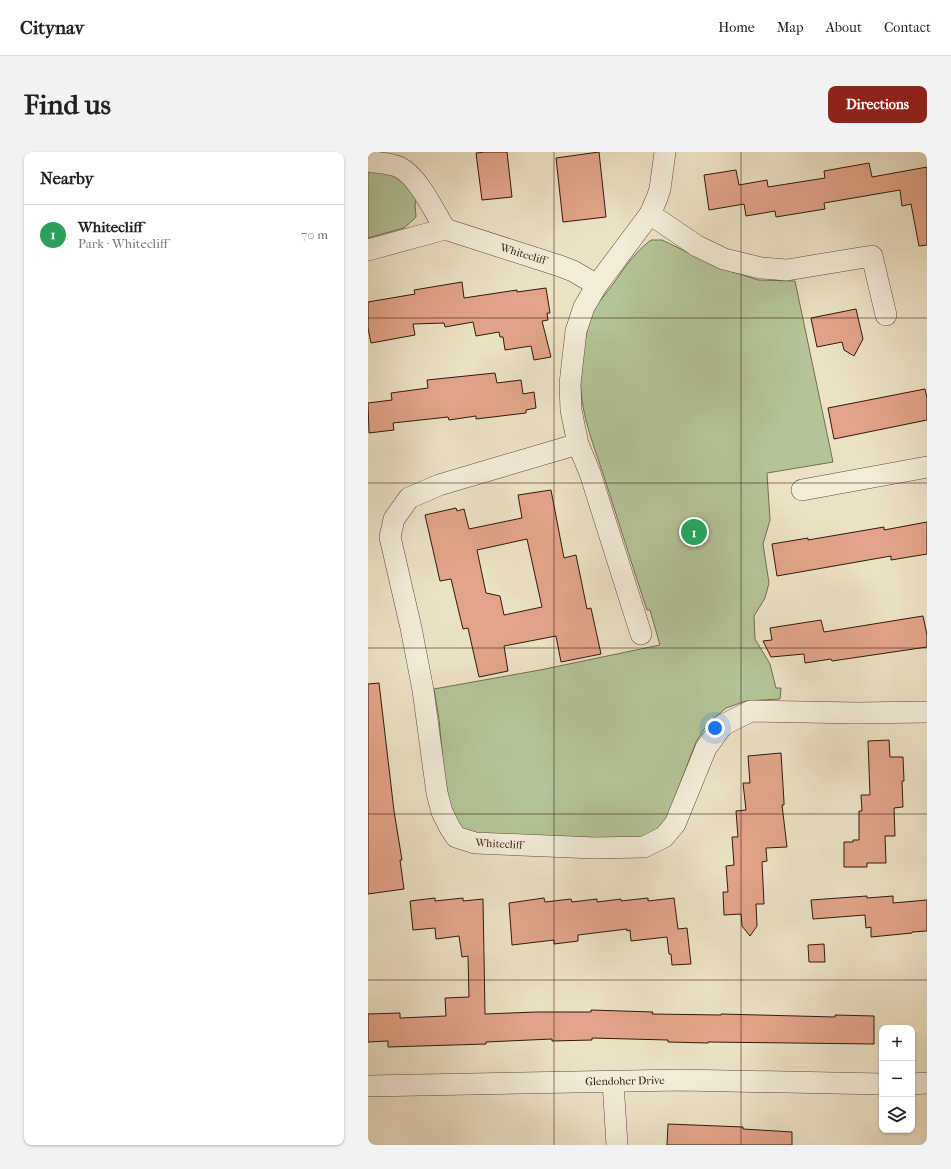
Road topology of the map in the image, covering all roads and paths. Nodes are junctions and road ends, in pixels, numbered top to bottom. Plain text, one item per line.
1 (664, 152) edge
2 (368, 161) edge
3 (650, 214) junction
4 (445, 230) junction
5 (368, 250) edge
6 (597, 285) junction
7 (886, 315) dead end
8 (578, 444) junction
9 (927, 467) edge
10 (802, 490) dead end
11 (641, 634) dead end
12 (927, 712) edge
13 (612, 1082) junction
14 (927, 1083) edge
15 (879, 1084) edge
16 (915, 1084) edge
17 (368, 1086) edge
18 (617, 1145) edge

1 - 3 street
2 - 4 street
3 - 6 street
3 - 7 street
4 - 5 street
4 - 6 street, Whitecliff
6 - 8 street
8 - 11 street
8 - 12 street, Whitecliff
9 - 10 street
13 - 15 street, Glendoher Drive
13 - 17 street, Glendoher Drive
13 - 18 street
14 - 16 street

